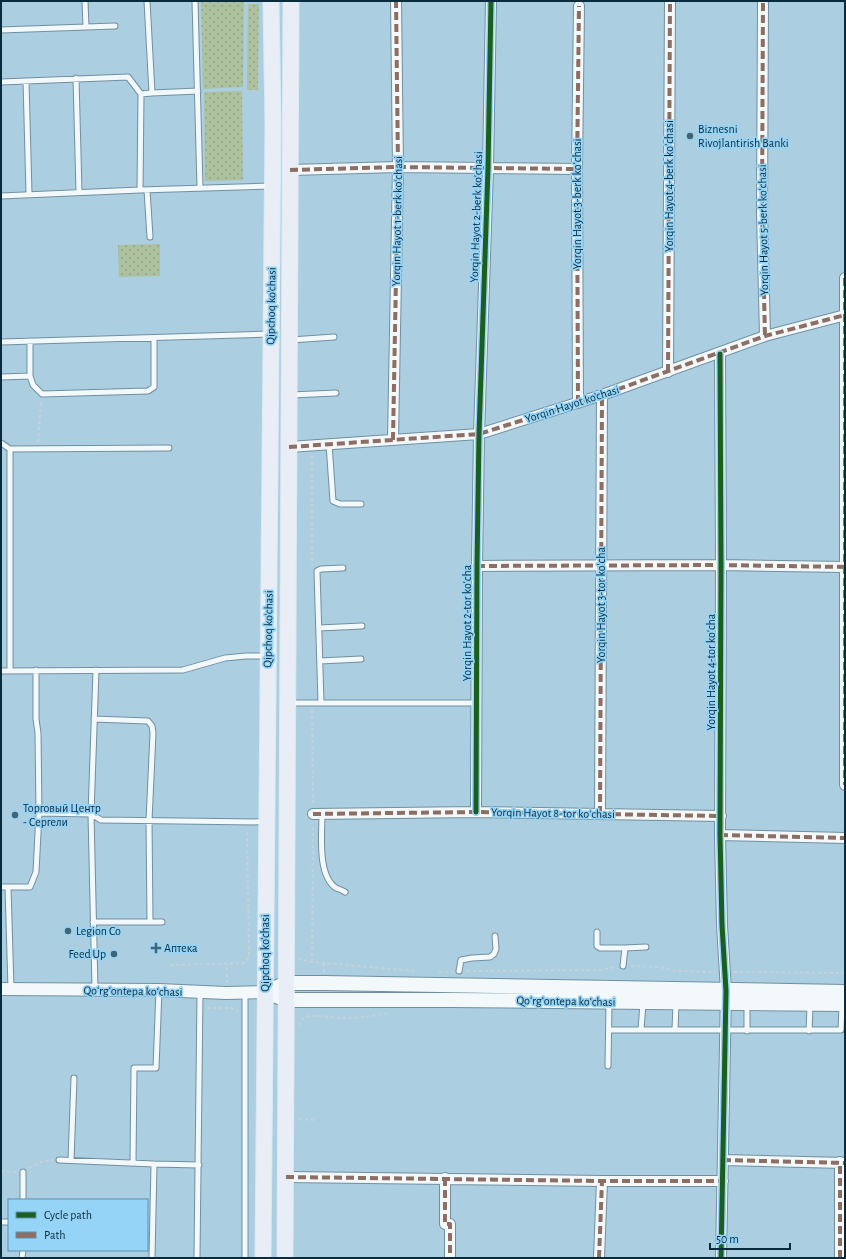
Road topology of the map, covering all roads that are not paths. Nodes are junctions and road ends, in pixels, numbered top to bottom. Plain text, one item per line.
1 (85, 1) edge
2 (147, 1) edge
3 (195, 1) edge
4 (271, 1) edge
5 (291, 1) edge
6 (396, 1) edge
7 (491, 1) edge
8 (670, 1) edge
9 (763, 3) dead end
10 (579, 6) dead end
11 (115, 26) dead end
12 (86, 27) junction
13 (1, 30) edge
14 (76, 78) junction
15 (26, 81) junction
16 (1, 82) edge
17 (198, 91) junction
18 (152, 93) junction
19 (141, 94) junction
20 (272, 123) junction
21 (290, 124) junction
22 (398, 167) junction
23 (488, 168) junction
24 (290, 170) junction
25 (576, 170) junction
26 (272, 186) junction
27 (200, 188) junction
28 (140, 190) junction
29 (147, 190) junction
30 (79, 192) junction
31 (29, 194) junction
32 (1, 196) edge
33 (150, 237) dead end
34 (845, 278) edge
35 (271, 298) junction
36 (290, 298) junction
37 (844, 314) edge
38 (271, 334) junction
39 (765, 336) junction
40 (334, 337) dead end
41 (154, 338) junction
42 (290, 340) junction
43 (30, 341) junction
44 (1, 342) edge
45 (720, 354) junction
46 (668, 372) junction
47 (30, 376) junction
48 (1, 377) edge
49 (336, 393) dead end
50 (602, 395) junction
51 (290, 396) junction
52 (578, 403) junction
53 (479, 434) junction
54 (393, 440) junction
55 (1, 443) edge
56 (329, 444) junction
57 (289, 447) junction
58 (169, 448) dead end
59 (10, 449) junction
60 (361, 504) dead end
61 (601, 565) junction
62 (722, 565) junction
63 (477, 566) junction
64 (845, 567) edge
65 (343, 568) dead end
66 (362, 626) dead end
67 (319, 628) junction
68 (268, 656) junction
69 (361, 659) dead end
70 (320, 661) junction
71 (36, 670) junction
72 (96, 670) junction
73 (1, 671) edge
74 (10, 671) junction
75 (477, 702) junction
76 (288, 703) junction
77 (322, 703) junction
78 (94, 719) junction
79 (845, 785) edge
80 (476, 812) junction
81 (39, 813) junction
82 (91, 814) junction
83 (317, 814) joint
84 (600, 814) junction
85 (721, 816) junction
86 (149, 821) junction
87 (266, 822) junction
88 (720, 835) junction
89 (845, 838) edge
90 (1, 887) edge
91 (8, 887) junction
92 (345, 892) dead end
93 (94, 922) junction
94 (150, 922) junction
95 (162, 922) dead end
96 (597, 932) dead end
97 (495, 936) dead end
98 (646, 947) dead end
99 (625, 948) junction
100 (622, 966) road end
101 (459, 971) road end
102 (287, 983) junction
103 (6, 989) edge
104 (95, 989) junction
105 (159, 990) junction
106 (265, 992) junction
107 (200, 993) junction
108 (245, 993) junction
109 (726, 997) junction
110 (287, 1000) junction
111 (844, 1000) edge
112 (609, 1002) junction
113 (643, 1002) junction
114 (676, 1002) junction
115 (747, 1003) junction
116 (810, 1004) junction
117 (608, 1030) junction
118 (641, 1030) junction
119 (675, 1030) junction
120 (809, 1030) junction
121 (725, 1031) junction
122 (747, 1031) junction
123 (608, 1066) dead end
124 (74, 1078) dead end
125 (59, 1160) road end
126 (71, 1160) junction
127 (723, 1160) junction
128 (843, 1162) edge
129 (133, 1163) junction
130 (154, 1164) junction
131 (199, 1165) junction
132 (23, 1172) road end
133 (286, 1176) junction
134 (445, 1178) junction
135 (602, 1181) junction
136 (723, 1181) junction
137 (23, 1199) edge
138 (152, 1258) edge
139 (197, 1258) edge
140 (245, 1258) edge
141 (263, 1258) edge
142 (285, 1258) edge
143 (450, 1258) edge
144 (599, 1258) edge
145 (721, 1258) edge
146 (840, 1258) edge

1 - 12 lane
2 - 18 lane
3 - 17 lane
4 - 20 main road, Qipchoq ko'chasi
5 - 21 main road, Qipchoq ko'chasi
6 - 22 street, Yorqin Hayot 1-berk koʻchasi
7 - 23 street, Yorqin Hayot 2-berk koʻchasi
8 - 46 street, Yorqin Hayot 4-berk koʻchasi
9 - 39 street, Yorqin Hayot 5-berk koʻchasi
10 - 25 street, Yorqin Hayot 3-berk koʻchasi
11 - 12 lane
12 - 13 lane
14 - 15 lane
14 - 19 lane
14 - 30 lane
15 - 16 lane
15 - 31 lane
17 - 18 lane
17 - 27 lane
18 - 19 lane
19 - 28 lane
20 - 21 main road
20 - 26 main road, Qipchoq ko'chasi
21 - 24 main road, Qipchoq ko'chasi
22 - 23 street
22 - 24 street
22 - 54 street, Yorqin Hayot 1-berk koʻchasi
23 - 25 street
23 - 53 street, Yorqin Hayot 2-berk koʻchasi
24 - 36 main road, Qipchoq ko'chasi
25 - 52 street, Yorqin Hayot 3-berk koʻchasi
26 - 27 lane
26 - 35 main road, Qipchoq ko'chasi
27 - 29 lane
28 - 29 lane
28 - 30 lane
29 - 33 lane
30 - 31 lane
31 - 32 lane
34 - 37 street
35 - 36 main road
35 - 38 main road, Qipchoq ko'chasi
36 - 42 main road, Qipchoq ko'chasi
37 - 39 street, Yorqin Hayot ko'chasi
37 - 64 street
38 - 41 lane
38 - 68 main road, Qipchoq ko'chasi
39 - 45 street, Yorqin Hayot ko'chasi
40 - 42 lane
41 - 43 lane
41 - 47 lane
42 - 51 main road, Qipchoq ko'chasi
43 - 44 lane
43 - 47 lane
45 - 46 street, Yorqin Hayot ko'chasi
45 - 62 street, Yorqin Hayot 4-tor koʻcha
46 - 50 street, Yorqin Hayot ko'chasi
47 - 48 lane
49 - 51 lane
50 - 52 street, Yorqin Hayot ko'chasi
50 - 61 street, Yorqin Hayot 3-tor koʻcha
51 - 57 main road, Qipchoq ko'chasi
52 - 53 street, Yorqin Hayot ko'chasi
53 - 54 street, Yorqin Hayot ko'chasi
53 - 63 street, Yorqin Hayot 2-tor koʻcha
54 - 56 street, Yorqin Hayot ko'chasi
55 - 59 lane
56 - 57 street, Yorqin Hayot ko'chasi
56 - 60 lane
57 - 76 main road, Qipchoq ko'chasi
58 - 59 lane
59 - 74 lane
61 - 62 street
61 - 63 street
61 - 84 street, Yorqin Hayot 3-tor koʻcha
62 - 64 street
62 - 85 street, Yorqin Hayot 4-tor koʻcha
63 - 75 street, Yorqin Hayot 2-tor koʻcha
64 - 79 street
65 - 67 lane
66 - 67 lane
67 - 70 lane
68 - 72 lane
68 - 87 main road, Qipchoq ko'chasi
69 - 70 lane
70 - 77 lane
71 - 72 lane
71 - 74 lane
71 - 81 lane
72 - 78 lane
73 - 74 lane
75 - 77 lane
75 - 80 street, Yorqin Hayot 2-tor koʻcha
76 - 77 lane
76 - 102 main road, Qipchoq ko'chasi
78 - 82 lane
78 - 86 lane
80 - 83 street, Yorqin Hayot 8-tor koʻchasi
80 - 84 street, Yorqin Hayot 8-tor koʻchasi
81 - 82 lane
81 - 91 lane
82 - 86 lane
82 - 93 lane
83 - 92 lane
84 - 85 street, Yorqin Hayot 8-tor koʻchasi
85 - 88 street, Yorqin Hayot 4-tor koʻcha
86 - 87 lane
86 - 94 lane
87 - 106 main road, Qipchoq ko'chasi
88 - 89 street
88 - 109 street, Yorqin Hayot 4-tor koʻcha
90 - 91 lane
91 - 103 lane
93 - 94 lane
93 - 104 lane
94 - 95 lane
96 - 99 lane
97 - 101 lane
98 - 99 lane
99 - 100 lane
102 - 106 main road
102 - 109 main road, Qoʻrgʻontepa koʻchasi
102 - 110 main road, Qipchoq ko'chasi
103 - 104 street, Qoʻrgʻontepa koʻchasi
104 - 105 street, Qoʻrgʻontepa koʻchasi
105 - 107 street, Qoʻrgʻontepa koʻchasi
105 - 129 lane
106 - 108 street, Qoʻrgʻontepa koʻchasi
106 - 110 main road, Qoʻrgʻontepa koʻchasi
106 - 141 main road, Qipchoq ko'chasi
107 - 108 street, Qoʻrgʻontepa koʻchasi
107 - 131 lane
108 - 140 lane
109 - 111 main road, Qoʻrgʻontepa koʻchasi
109 - 114 main road, Qoʻrgʻontepa koʻchasi
109 - 115 main road, Qoʻrgʻontepa koʻchasi
109 - 121 street, Yorqin Hayot 4-tor koʻcha
110 - 112 main road, Qoʻrgʻontepa koʻchasi
110 - 133 main road, Qipchoq ko'chasi
111 - 116 main road, Qoʻrgʻontepa koʻchasi
111 - 120 lane
112 - 113 main road, Qoʻrgʻontepa koʻchasi
112 - 117 lane
113 - 114 main road, Qoʻrgʻontepa koʻchasi
113 - 118 lane
114 - 119 lane
115 - 116 main road, Qoʻrgʻontepa koʻchasi
115 - 122 lane
116 - 120 lane
117 - 118 lane
117 - 123 lane
118 - 119 lane
119 - 121 lane
120 - 122 lane
121 - 122 lane
121 - 127 street, Yorqin Hayot 4-tor koʻcha
124 - 126 lane
125 - 126 lane
126 - 129 lane
127 - 128 street
127 - 136 street, Yorqin Hayot 4-tor koʻcha
128 - 146 street
129 - 130 lane
130 - 131 lane
130 - 138 lane
131 - 139 lane
132 - 137 lane
133 - 134 street
133 - 142 main road, Qipchoq ko'chasi
134 - 135 street
134 - 143 street
135 - 136 street
135 - 144 street
136 - 145 street, Yorqin Hayot 4-tor koʻcha

